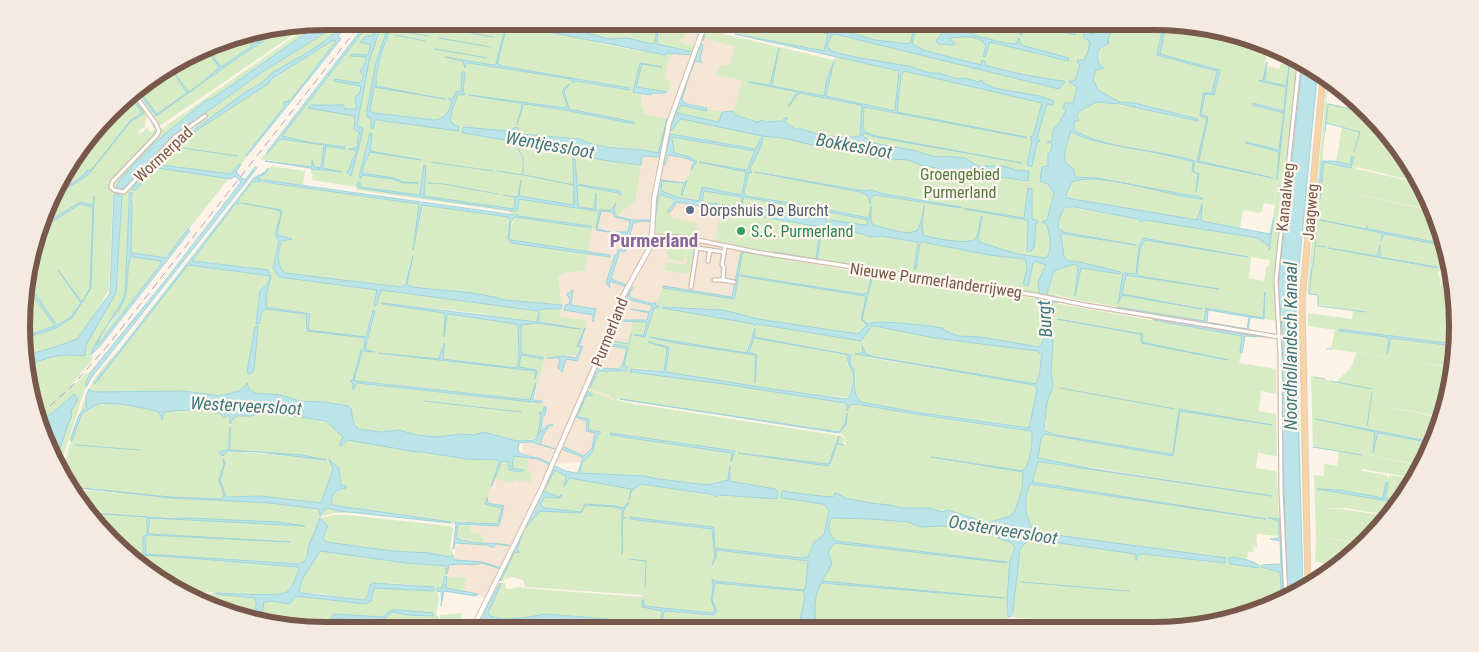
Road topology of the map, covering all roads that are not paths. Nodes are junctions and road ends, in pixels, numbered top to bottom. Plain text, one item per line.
1 (703, 30) edge
2 (1299, 69) edge
3 (1323, 84) edge
4 (137, 98) edge
5 (205, 116) dead end
6 (652, 236) junction
7 (698, 241) junction
8 (725, 247) junction
9 (697, 248) junction
10 (710, 250) junction
11 (724, 252) junction
12 (708, 261) dead end
13 (714, 280) dead end
14 (723, 280) junction
15 (734, 282) dead end
16 (691, 287) dead end
17 (1279, 337) junction
18 (1308, 578) edge
19 (1286, 590) edge
20 (476, 622) edge

1 - 6 street, Purmerland
2 - 17 street, Kanaalweg
3 - 18 main road, Jaagweg
4 - 5 street, Wormerpad
6 - 7 street, Nieuwe Purmerlanderrijweg
6 - 20 street, Purmerland
7 - 8 street, Nieuwe Purmerlanderrijweg
7 - 9 street
8 - 11 street
8 - 17 street, Nieuwe Purmerlanderrijweg
9 - 10 street
9 - 16 street
10 - 11 street
10 - 12 street
11 - 14 street
13 - 14 street
14 - 15 street
17 - 19 street, Kanaalweg

